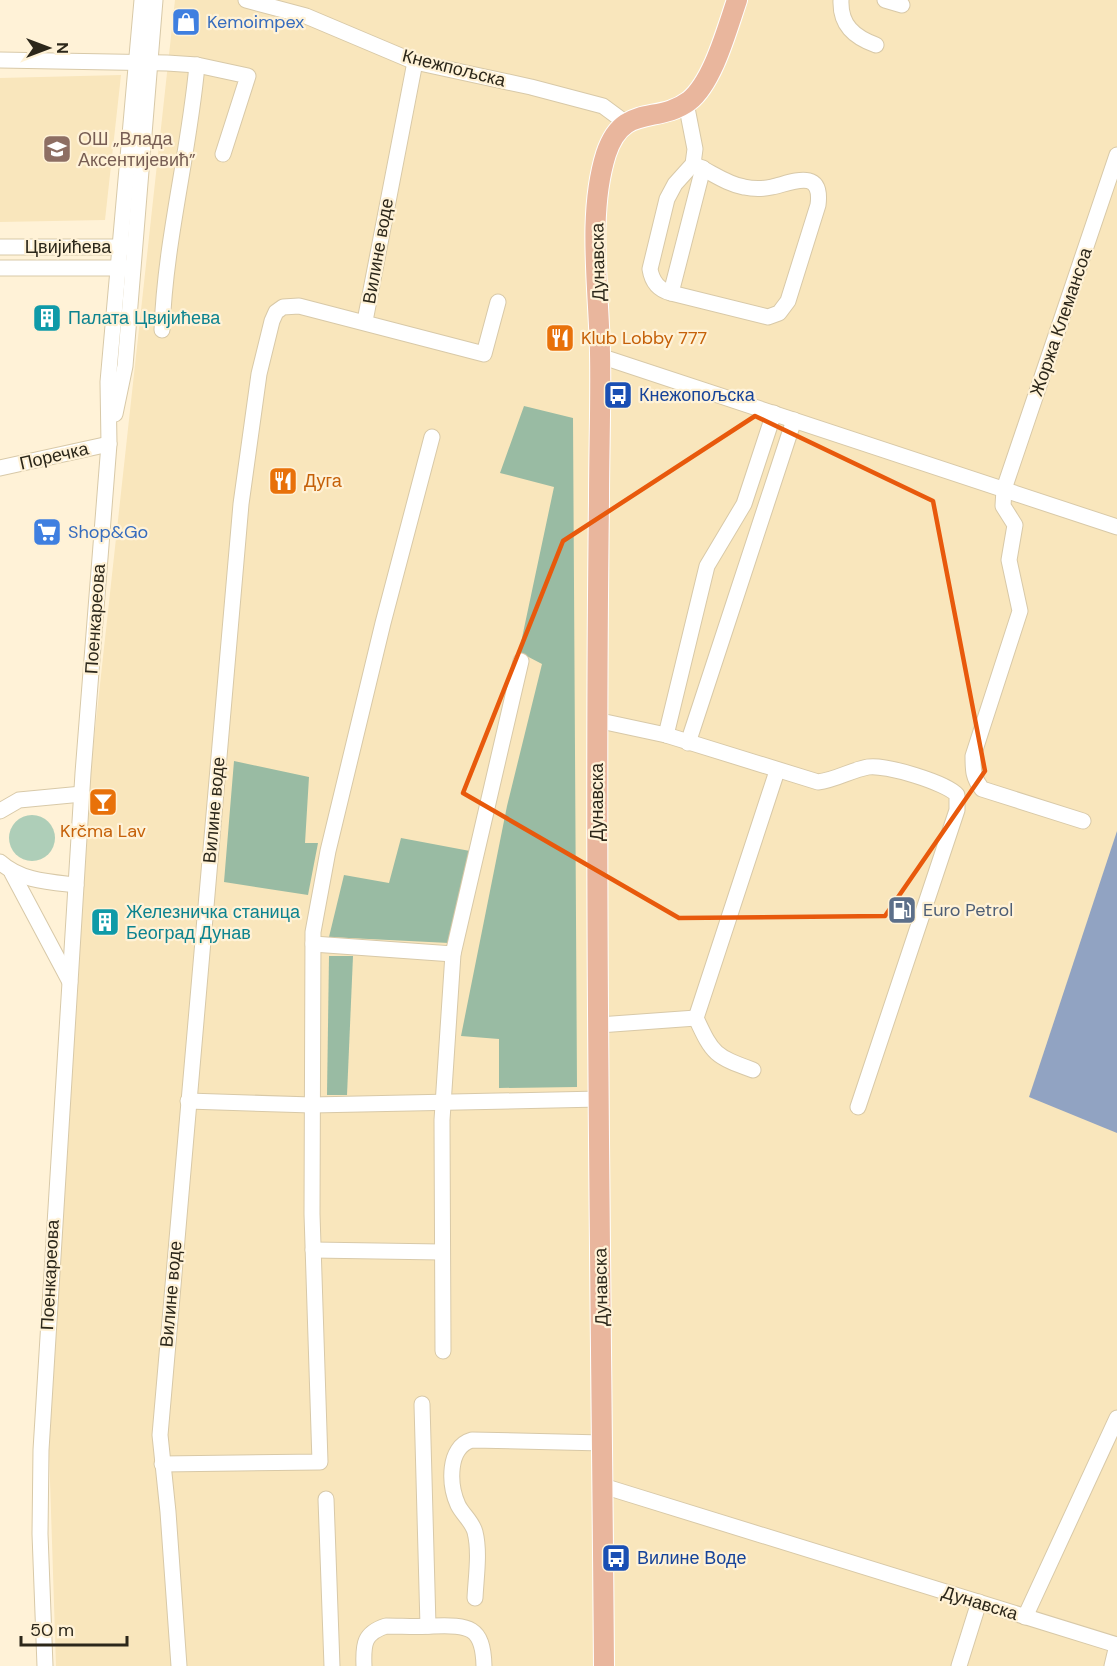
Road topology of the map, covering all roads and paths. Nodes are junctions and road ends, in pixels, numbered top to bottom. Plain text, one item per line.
1 (142, 0) edge
2 (155, 0) edge
3 (246, 0) edge
4 (737, 0) edge
5 (840, 0) edge
6 (885, 0) edge
7 (902, 5) dead end
8 (876, 45) dead end
9 (0, 60) edge
10 (143, 62) junction
11 (415, 62) junction
12 (197, 65) junction
13 (686, 103) junction
14 (626, 123) junction
15 (223, 154) dead end
16 (1117, 154) edge
17 (698, 166) junction
18 (0, 247) edge
19 (128, 247) junction
20 (0, 268) edge
21 (126, 268) junction
22 (671, 293) junction
23 (498, 302) dead end
24 (364, 321) junction
25 (162, 330) dead end
26 (600, 356) junction
27 (774, 413) junction
28 (794, 420) junction
29 (432, 437) dead end
30 (109, 444) junction
31 (0, 468) edge
32 (1004, 489) junction
33 (1117, 527) edge
34 (521, 661) dead end
35 (596, 720) junction
36 (666, 735) junction
37 (688, 742) junction
38 (777, 771) junction
39 (82, 794) junction
40 (0, 812) edge
41 (1083, 821) dead end
42 (0, 862) edge
43 (12, 873) junction
44 (76, 885) junction
45 (313, 944) junction
46 (453, 954) junction
47 (70, 982) junction
48 (696, 1018) junction
49 (599, 1025) junction
50 (753, 1070) dead end
51 (600, 1099) junction
52 (189, 1101) junction
53 (443, 1102) junction
54 (312, 1105) junction
55 (858, 1107) dead end
56 (313, 1250) junction
57 (441, 1252) junction
58 (443, 1351) dead end
59 (422, 1404) dead end
60 (1117, 1418) edge
61 (603, 1443) junction
62 (162, 1464) junction
63 (603, 1486) junction
64 (326, 1499) dead end
65 (475, 1598) dead end
66 (979, 1602) junction
67 (1025, 1617) junction
68 (428, 1626) junction
69 (1117, 1645) edge
70 (45, 1666) edge
71 (179, 1666) edge
72 (332, 1666) edge
73 (364, 1666) edge
74 (484, 1666) edge
75 (604, 1666) edge
76 (959, 1666) edge
77 (1112, 1666) edge

1 - 10 street
2 - 10 street
3 - 11 street, Кнежпољска
4 - 13 main road
5 - 8 street
6 - 7 street
9 - 10 street
10 - 12 street
10 - 19 street, Поенкареова
11 - 14 street, Кнежпољска
11 - 24 street, Вилине воде
12 - 15 street
12 - 25 street
13 - 14 main road
13 - 17 street
14 - 26 main road, Дунавска
16 - 32 street, Жоржа Клемансоа
17 - 22 street
17 - 22 street
17 - 22 street
18 - 19 street, Цвијићева
19 - 21 street, Поенкареова
20 - 21 street, Цвијићева
21 - 30 street, Поенкареова
23 - 24 street
24 - 52 street, Вилине воде
26 - 27 street
26 - 35 main road, Дунавска
27 - 28 street
27 - 36 street
28 - 32 street
28 - 37 street
29 - 45 street
30 - 31 street, Поречка
30 - 39 street, Поенкареова
32 - 33 street
32 - 41 street
34 - 46 street
35 - 36 street
35 - 49 main road, Дунавска
36 - 37 street
37 - 38 street
38 - 48 street
38 - 55 street
39 - 40 street
39 - 44 street, Поенкареова
42 - 43 street
43 - 44 street
43 - 47 street
44 - 47 street, Поенкареова
45 - 46 street
45 - 54 street
46 - 53 street
47 - 70 street, Поенкареова
48 - 49 street
48 - 50 street
49 - 51 main road, Дунавска
51 - 53 street
51 - 61 main road, Дунавска
52 - 54 street
52 - 62 street, Вилине воде
53 - 54 street
53 - 57 street
54 - 56 street
56 - 57 street
56 - 62 street
57 - 58 street
59 - 68 street
60 - 67 street
61 - 63 main road, Дунавска
61 - 65 street
62 - 71 street, Вилине воде
63 - 66 street, Дунавска
63 - 75 main road, Дунавска
64 - 72 street
66 - 67 street, Дунавска
66 - 76 street
67 - 69 street, Дунавска
68 - 73 street
68 - 74 street
69 - 77 street

